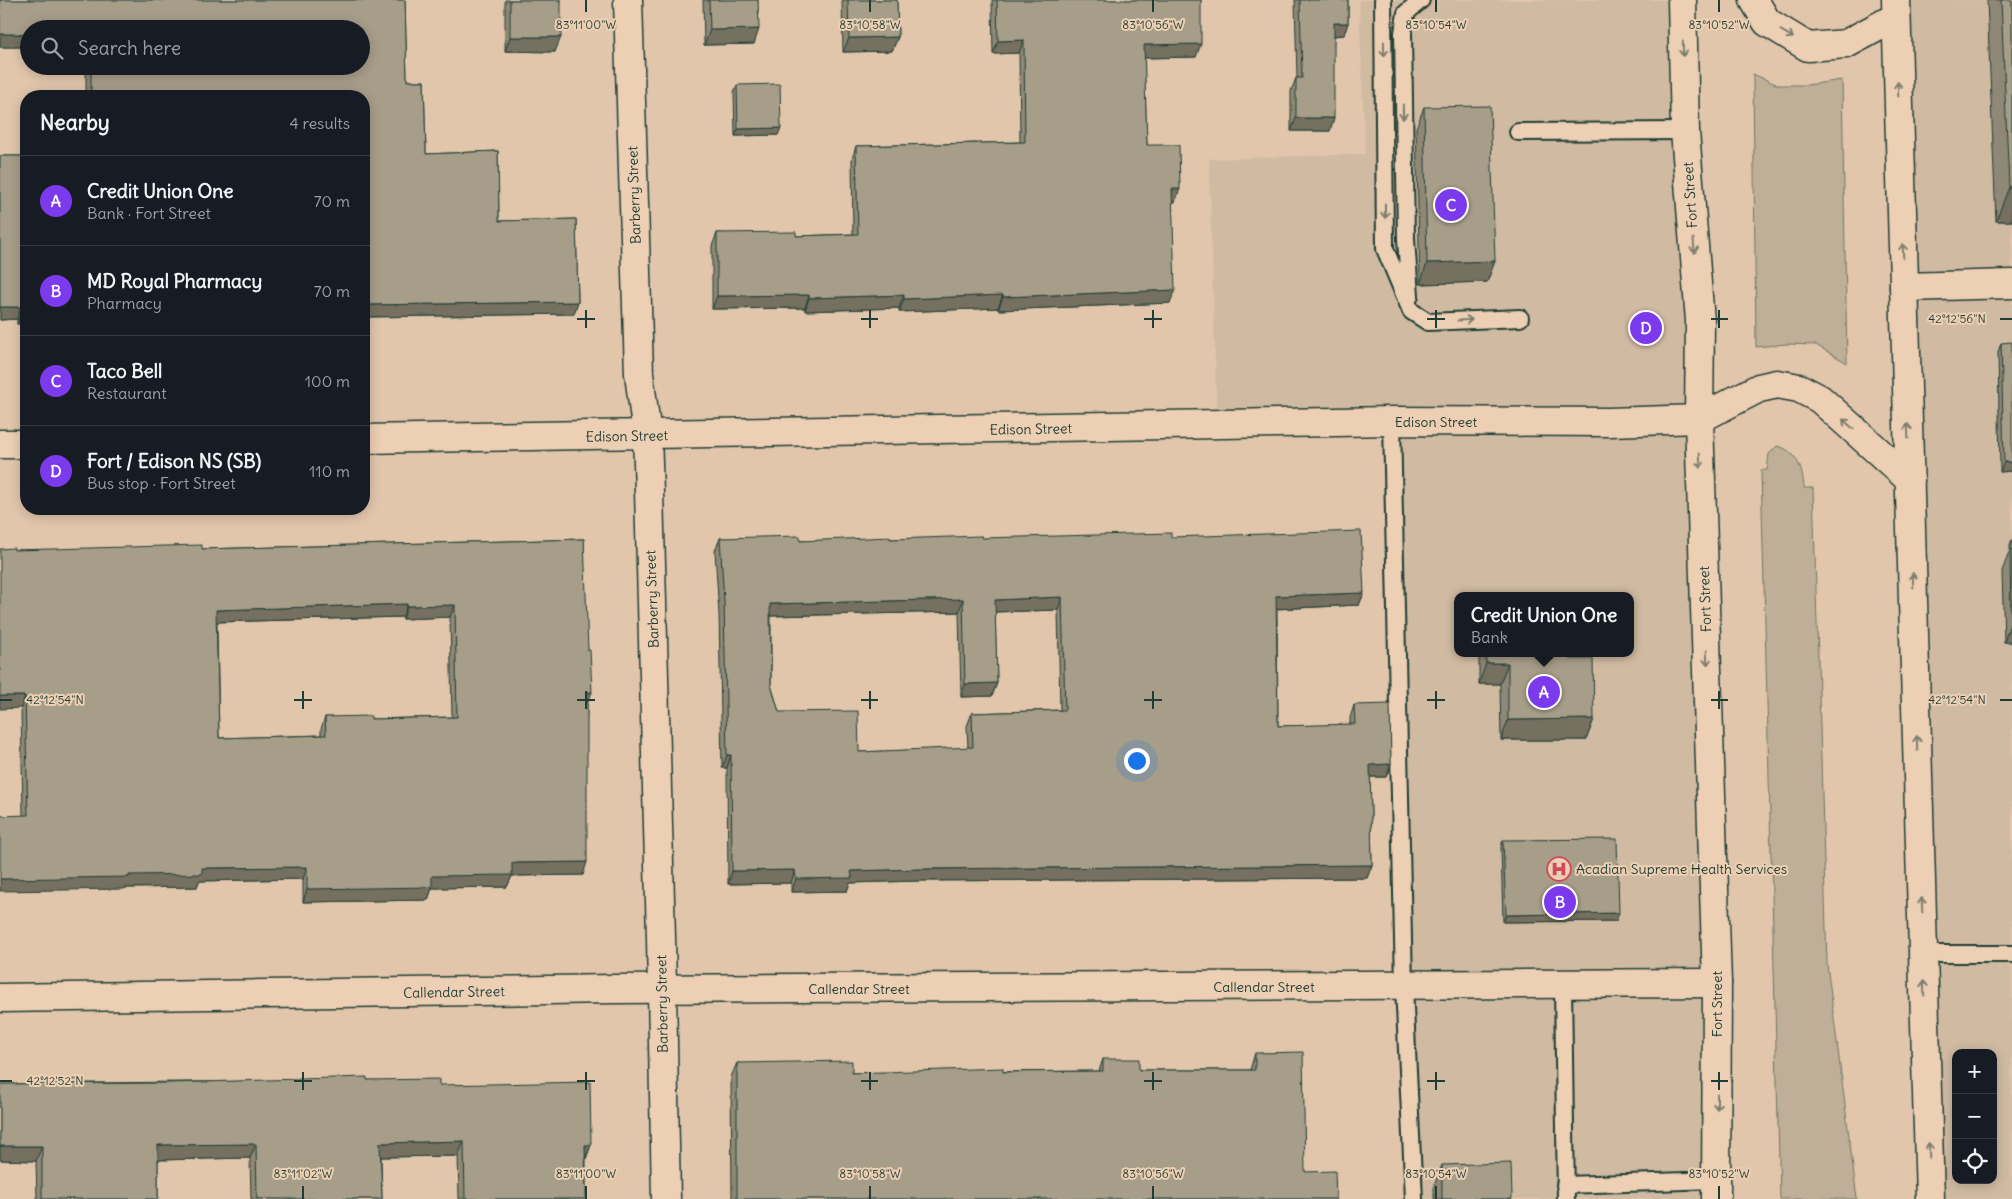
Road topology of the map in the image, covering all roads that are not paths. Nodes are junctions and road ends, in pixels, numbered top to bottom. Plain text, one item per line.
1 (628, 0) edge
2 (1383, 0) edge
3 (1421, 0) edge
4 (1682, 0) edge
5 (1754, 0) edge
6 (1896, 8) edge
7 (1685, 131) junction
8 (1518, 132) dead end
9 (2012, 284) edge
10 (1904, 287) junction
11 (1412, 311) junction
12 (1520, 318) dead end
13 (1699, 419) junction
14 (1392, 422) junction
15 (647, 435) junction
16 (370, 439) edge
17 (0, 444) edge
18 (20, 444) edge
19 (1910, 480) junction
20 (1924, 954) junction
21 (2012, 954) edge
22 (1718, 983) junction
23 (1563, 985) junction
24 (1404, 986) junction
25 (662, 990) junction
26 (0, 998) edge
27 (1716, 1190) edge
28 (1566, 1192) edge
29 (666, 1199) edge
30 (1414, 1199) edge
31 (1930, 1199) edge

1 - 15 street, Barberry Street
2 -> 11 lane
3 -> 11 lane
4 -> 7 street, Fort Street
5 -> 6 street
10 -> 6 street
7 - 8 lane
7 -> 13 street, Fort Street
9 - 10 street
19 -> 10 street
11 -> 12 lane
13 - 14 street, Edison Street
19 -> 13 street
13 -> 22 street, Fort Street
14 - 15 street, Edison Street
14 - 24 lane
15 - 16 street, Edison Street
15 - 25 street, Barberry Street
17 - 18 street
20 -> 19 street
20 - 21 lane
31 -> 20 street
22 - 23 street, Callendar Street
22 -> 27 street, Fort Street
23 - 24 street, Callendar Street
23 - 28 lane
24 - 25 street, Callendar Street
24 - 30 lane
25 - 26 street, Callendar Street
25 - 29 street, Barberry Street
27 - 28 lane

